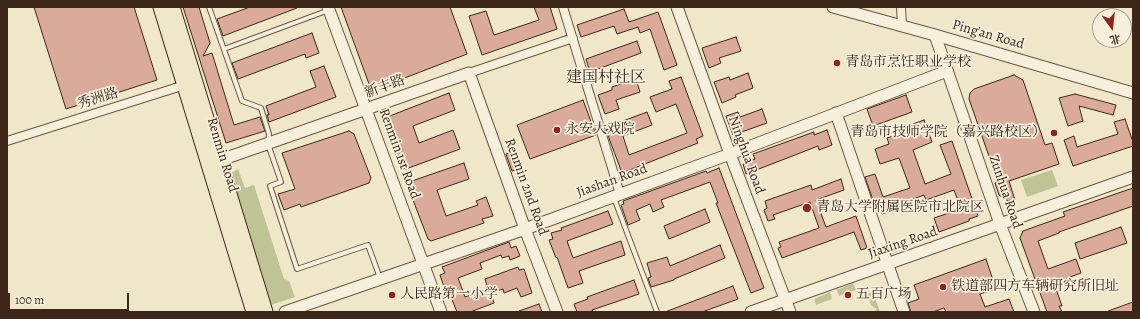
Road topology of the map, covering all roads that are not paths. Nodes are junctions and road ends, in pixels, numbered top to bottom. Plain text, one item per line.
1 (160, 7) edge
2 (173, 7) edge
3 (209, 7) edge
4 (563, 7) edge
5 (676, 7) edge
6 (833, 7) edge
7 (901, 7) edge
8 (329, 8) edge
9 (902, 26) junction
10 (935, 35) junction
11 (573, 38) junction
12 (224, 50) junction
13 (947, 71) junction
14 (469, 73) junction
15 (190, 84) junction
16 (1133, 93) edge
17 (366, 110) junction
18 (836, 113) junction
19 (7, 141) edge
20 (268, 144) junction
21 (730, 154) junction
22 (213, 163) junction
23 (1133, 177) edge
24 (617, 195) junction
25 (1000, 224) junction
26 (525, 229) junction
27 (423, 264) junction
28 (887, 264) junction
29 (380, 279) junction
30 (785, 300) junction
31 (253, 312) edge
32 (266, 312) edge
33 (285, 312) edge
34 (441, 312) edge
35 (557, 312) edge
36 (657, 312) edge
37 (751, 312) edge
38 (790, 312) edge
39 (904, 312) edge
40 (1034, 312) edge

1 - 15 main road, Renmin Road
2 - 15 main road, Renmin Road
3 - 12 lane
4 - 11 street
5 - 21 street, Ninghua Road
6 - 9 street, Ping'an Road
7 - 9 street
8 - 12 lane
8 - 17 street, Renmin 1st Road
9 - 10 street, Ping'an Road
10 - 13 street, Zunhua Road
10 - 16 street, Ping'an Road
11 - 14 street, 新丰路
11 - 24 street
12 - 20 lane
13 - 18 street, Jiashan Road
13 - 25 street, Zunhua Road
14 - 17 street, 新丰路
14 - 26 street, Renmin 2nd Road
15 - 19 street, 秀洲路
15 - 22 main road, Renmin Road
17 - 20 street, 新丰路
17 - 27 street, Renmin 1st Road
18 - 21 street, Jiashan Road
18 - 28 street
20 - 22 street, 新丰路
20 - 29 lane
21 - 24 street, Jiashan Road
21 - 30 street, Ninghua Road
22 - 31 main road, Renmin Road
22 - 32 main road, Renmin Road
23 - 25 street, Jiaxing Road
24 - 26 street, Jiashan Road
24 - 36 lane
25 - 28 street, Jiaxing Road
25 - 40 street, Zunhua Road
26 - 27 street, Jiashan Road
26 - 35 street, Renmin 2nd Road
27 - 29 street, Jiashan Road
27 - 34 street, Renmin 1st Road
28 - 30 street, Jiaxing Road
28 - 39 street
29 - 33 street, Jiashan Road
30 - 37 street, Jiaxing Road
30 - 38 street, Ninghua Road

